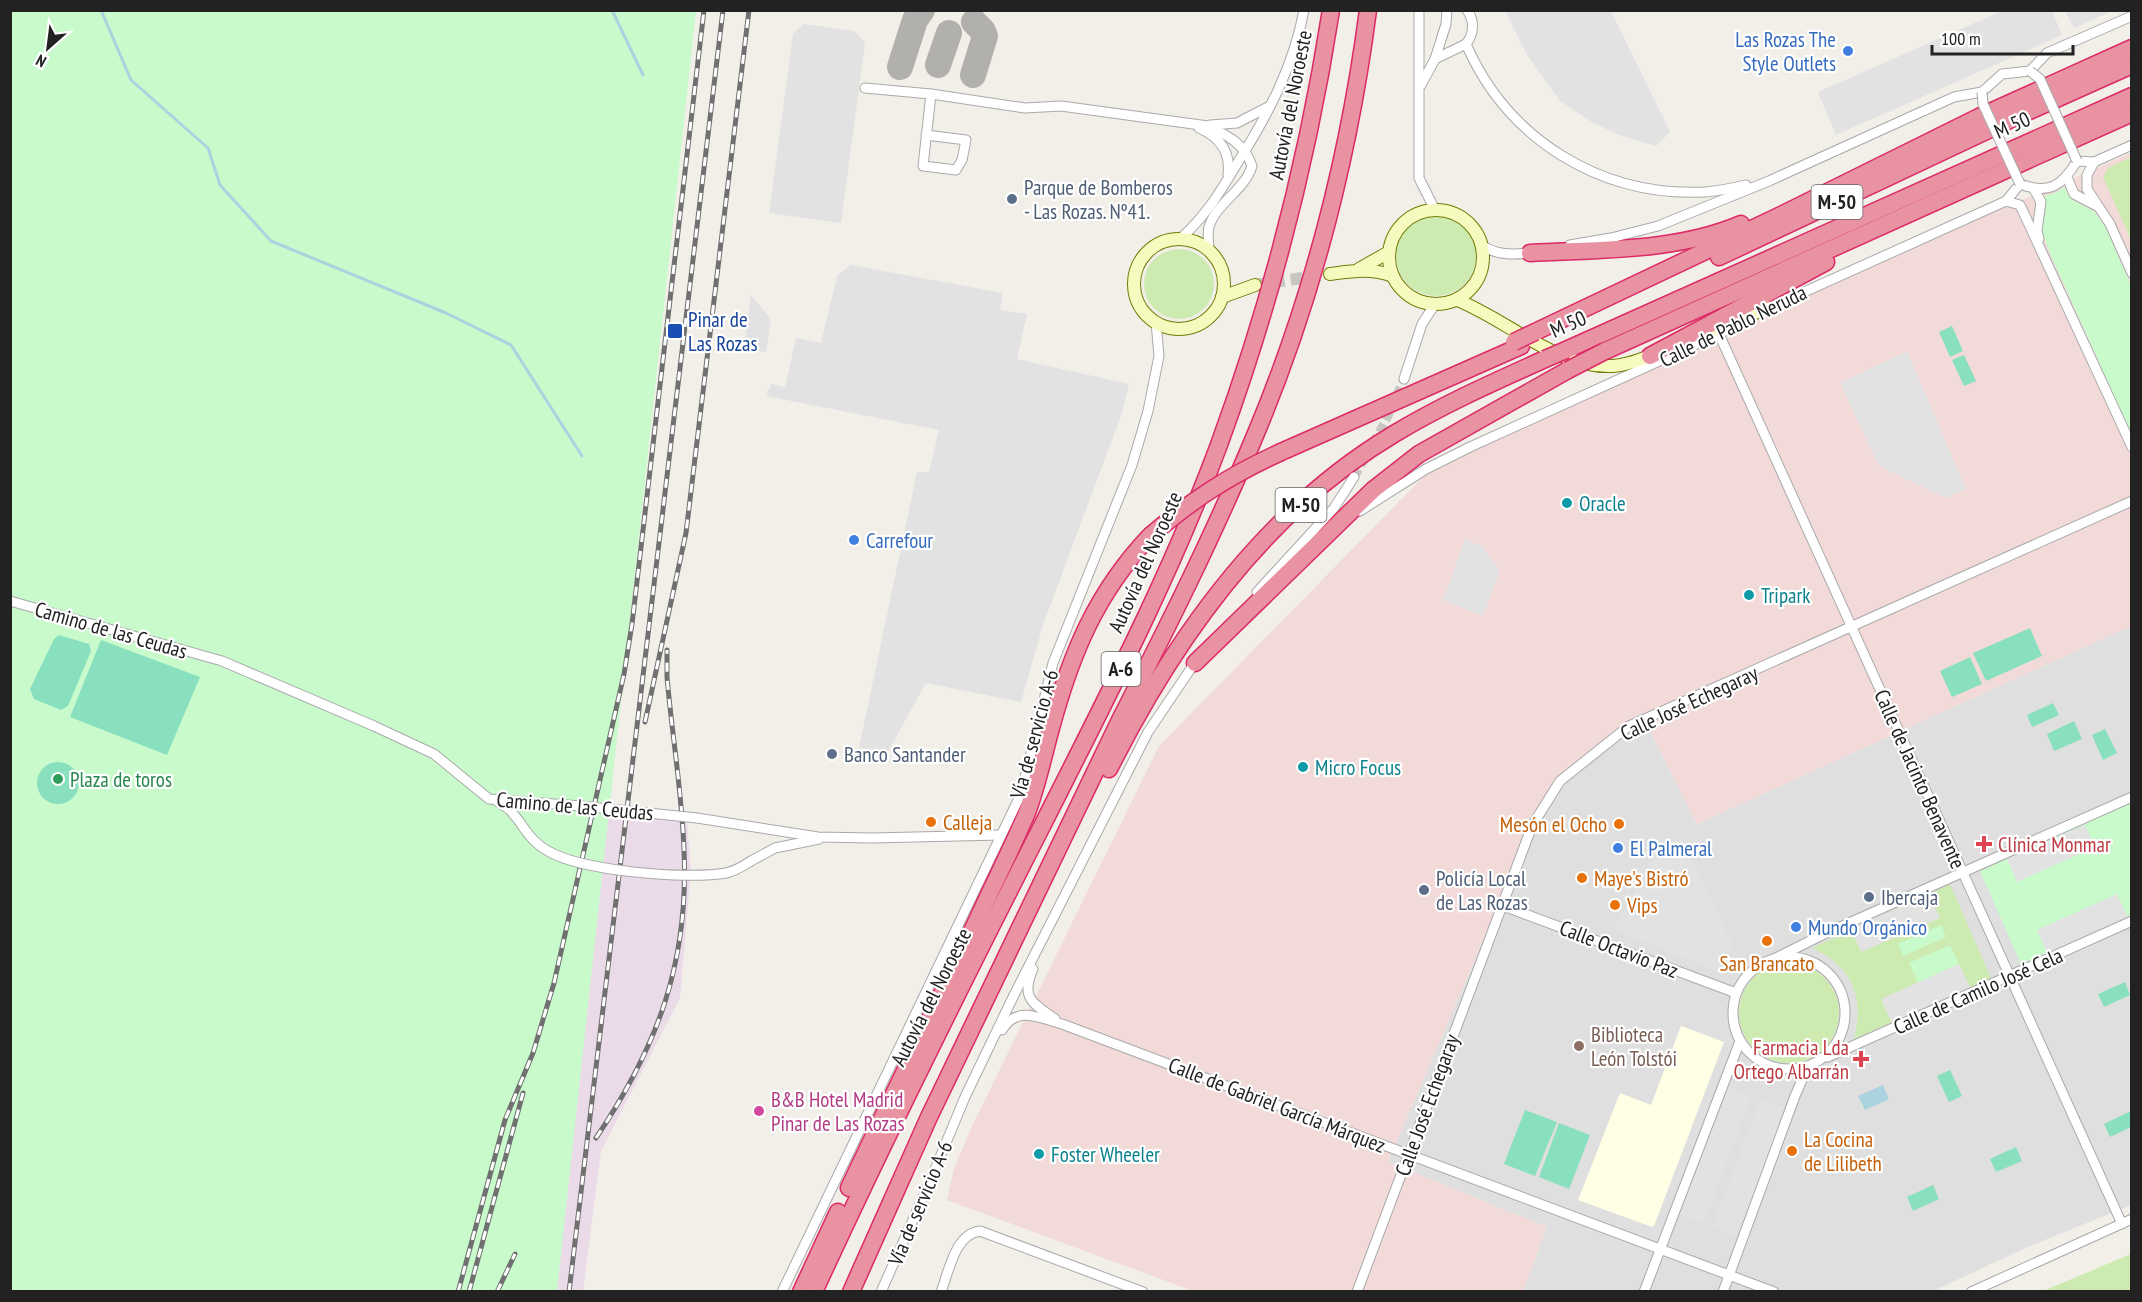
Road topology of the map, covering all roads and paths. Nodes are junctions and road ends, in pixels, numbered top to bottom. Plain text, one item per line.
1 (1305, 10) edge
2 (1330, 10) edge
3 (1368, 10) edge
4 (1419, 10) edge
5 (1447, 10) edge
6 (1467, 10) edge
7 (2132, 16) edge
8 (1466, 44) junction
9 (2132, 48) edge
10 (1435, 59) junction
11 (2132, 65) edge
12 (2030, 71) junction
13 (1420, 87) junction
14 (866, 88) dead end
15 (1982, 92) junction
16 (931, 94) junction
17 (2132, 96) edge
18 (1272, 105) junction
19 (2132, 113) edge
20 (1979, 117) junction
21 (1188, 124) junction
22 (1208, 126) junction
23 (926, 135) junction
24 (2132, 145) edge
25 (1246, 151) junction
26 (2077, 161) junction
27 (2094, 162) junction
28 (2067, 177) junction
29 (1227, 180) junction
30 (1763, 183) junction
31 (2020, 184) junction
32 (1961, 189) junction
33 (2034, 189) junction
34 (2006, 201) junction
35 (2099, 207) junction
36 (1435, 210) junction
37 (1179, 239) junction
38 (1483, 246) junction
39 (1209, 250) junction
40 (1389, 252) junction
41 (1530, 253) junction
42 (2044, 256) junction
43 (1355, 270) junction
44 (2132, 273) edge
45 (1330, 274) tunnel mouth
46 (1224, 275) junction
47 (1393, 276) junction
48 (1222, 297) junction
49 (1457, 300) junction
50 (1435, 304) junction
51 (1767, 308) junction
52 (1156, 322) junction
53 (1538, 334) junction
54 (1719, 334) junction
55 (1650, 356) junction
56 (1404, 379) tunnel mouth
57 (2132, 447) edge
58 (1354, 477) tunnel mouth
59 (2132, 501) edge
60 (1332, 528) junction
61 (10, 601) edge
62 (1852, 628) junction
63 (1195, 663) junction
64 (2132, 797) edge
65 (497, 801) junction
66 (1001, 835) junction
67 (827, 837) junction
68 (1087, 852) junction
69 (1962, 874) junction
70 (1501, 905) junction
71 (2132, 921) edge
72 (1008, 951) junction
73 (1774, 959) junction
74 (2010, 976) junction
75 (1737, 993) junction
76 (1062, 1024) junction
77 (1740, 1041) junction
78 (1823, 1059) junction
79 (1808, 1066) junction
80 (965, 1097) junction
81 (1408, 1155) junction
82 (2132, 1219) edge
83 (2122, 1224) junction
84 (1661, 1249) junction
85 (1729, 1275) junction
86 (782, 1292) edge
87 (801, 1292) edge
88 (814, 1292) edge
89 (851, 1292) edge
90 (881, 1292) edge
91 (941, 1292) edge
92 (1143, 1292) edge
93 (1357, 1292) edge
94 (1644, 1292) edge
95 (1722, 1292) edge
96 (1774, 1292) edge
97 (1971, 1292) edge

1 - 18 street
2 - 88 highway, Autovía del Noroeste / A-6
3 - 72 highway, A-6
4 - 13 street
5 - 10 street
6 - 8 street
7 - 12 street
8 - 10 street
8 - 30 street
9 - 20 highway
10 - 13 street
11 - 53 highway, M-50
12 - 15 street
12 - 26 street, bridge
13 - 36 street
14 - 16 street
15 - 30 street
15 - 31 street, bridge
16 - 21 street
16 - 23 street
17 - 72 highway, M 50 / M-50, bridge
18 - 22 street
18 - 25 street
19 - 32 highway
20 - 41 highway
20 - 53 highway
21 - 22 street
21 - 29 street
22 - 25 street
23 - 23 street
24 - 27 street
25 - 29 street
25 - 39 street
26 - 27 street
26 - 28 street
27 - 35 street
28 - 33 street
28 - 35 street
29 - 37 street
30 - 41 street
31 - 33 street
31 - 34 street, Calle de Pablo Neruda
32 - 55 highway
32 - 60 highway, bridge
33 - 42 street
34 - 42 street
34 - 51 street, Calle de Pablo Neruda
35 - 44 street
36 - 38 street
36 - 40 street
37 - 39 street
37 - 52 street
38 - 41 street
38 - 49 street
39 - 46 street
40 - 43 street
40 - 47 street
42 - 57 street
43 - 45 street
43 - 47 street
46 - 48 street
46 - 48 street
47 - 50 street
48 - 52 street
49 - 50 street
49 - 55 street
50 - 56 street
51 - 54 street, Calle de Pablo Neruda
51 - 55 street
52 - 66 street, Vía de servicio A-6
53 - 87 highway, M-50, bridge
54 - 60 street, Calle de Pablo Neruda
54 - 62 street, Calle de Jacinto Benavente
58 - 63 street, Vía de servicio A-6
59 - 62 street, Calle José Echegaray
60 - 63 highway
61 - 65 street, Camino de las Ceudas
62 - 69 street, Calle de Jacinto Benavente
62 - 70 street, Calle José Echegaray
63 - 68 street, Vía de servicio A-6
64 - 69 street
65 - 67 street, Camino de las Ceudas, bridge
65 - 67 street, bridge
66 - 67 street, Camino de las Ceudas
66 - 86 street, Vía de servicio A-6
68 - 76 street, Calle de Gabriel García Márquez
68 - 80 street, Vía de servicio A-6
69 - 73 street
69 - 74 street, Calle de Jacinto Benavente
70 - 75 street, Calle Octavio Paz
70 - 81 street, Calle José Echegaray
71 - 74 street, Calle de Camilo José Cela
72 - 89 highway, A-6
73 - 75 street
73 - 78 street
74 - 78 street, Calle de Camilo José Cela
74 - 83 street, Calle de Jacinto Benavente
75 - 77 street
76 - 80 street, Calle de Gabriel García Márquez
76 - 81 street, Calle de Gabriel García Márquez
77 - 79 street
77 - 84 street
78 - 79 street
79 - 85 street
80 - 90 street, Vía de servicio A-6
81 - 84 street, Calle de Gabriel García Márquez
81 - 93 street, Calle José Echegaray
82 - 83 street
83 - 97 street
84 - 85 street, Calle de Gabriel García Márquez
84 - 94 street
85 - 95 street
85 - 96 street, Calle de Gabriel García Márquez
91 - 92 street

